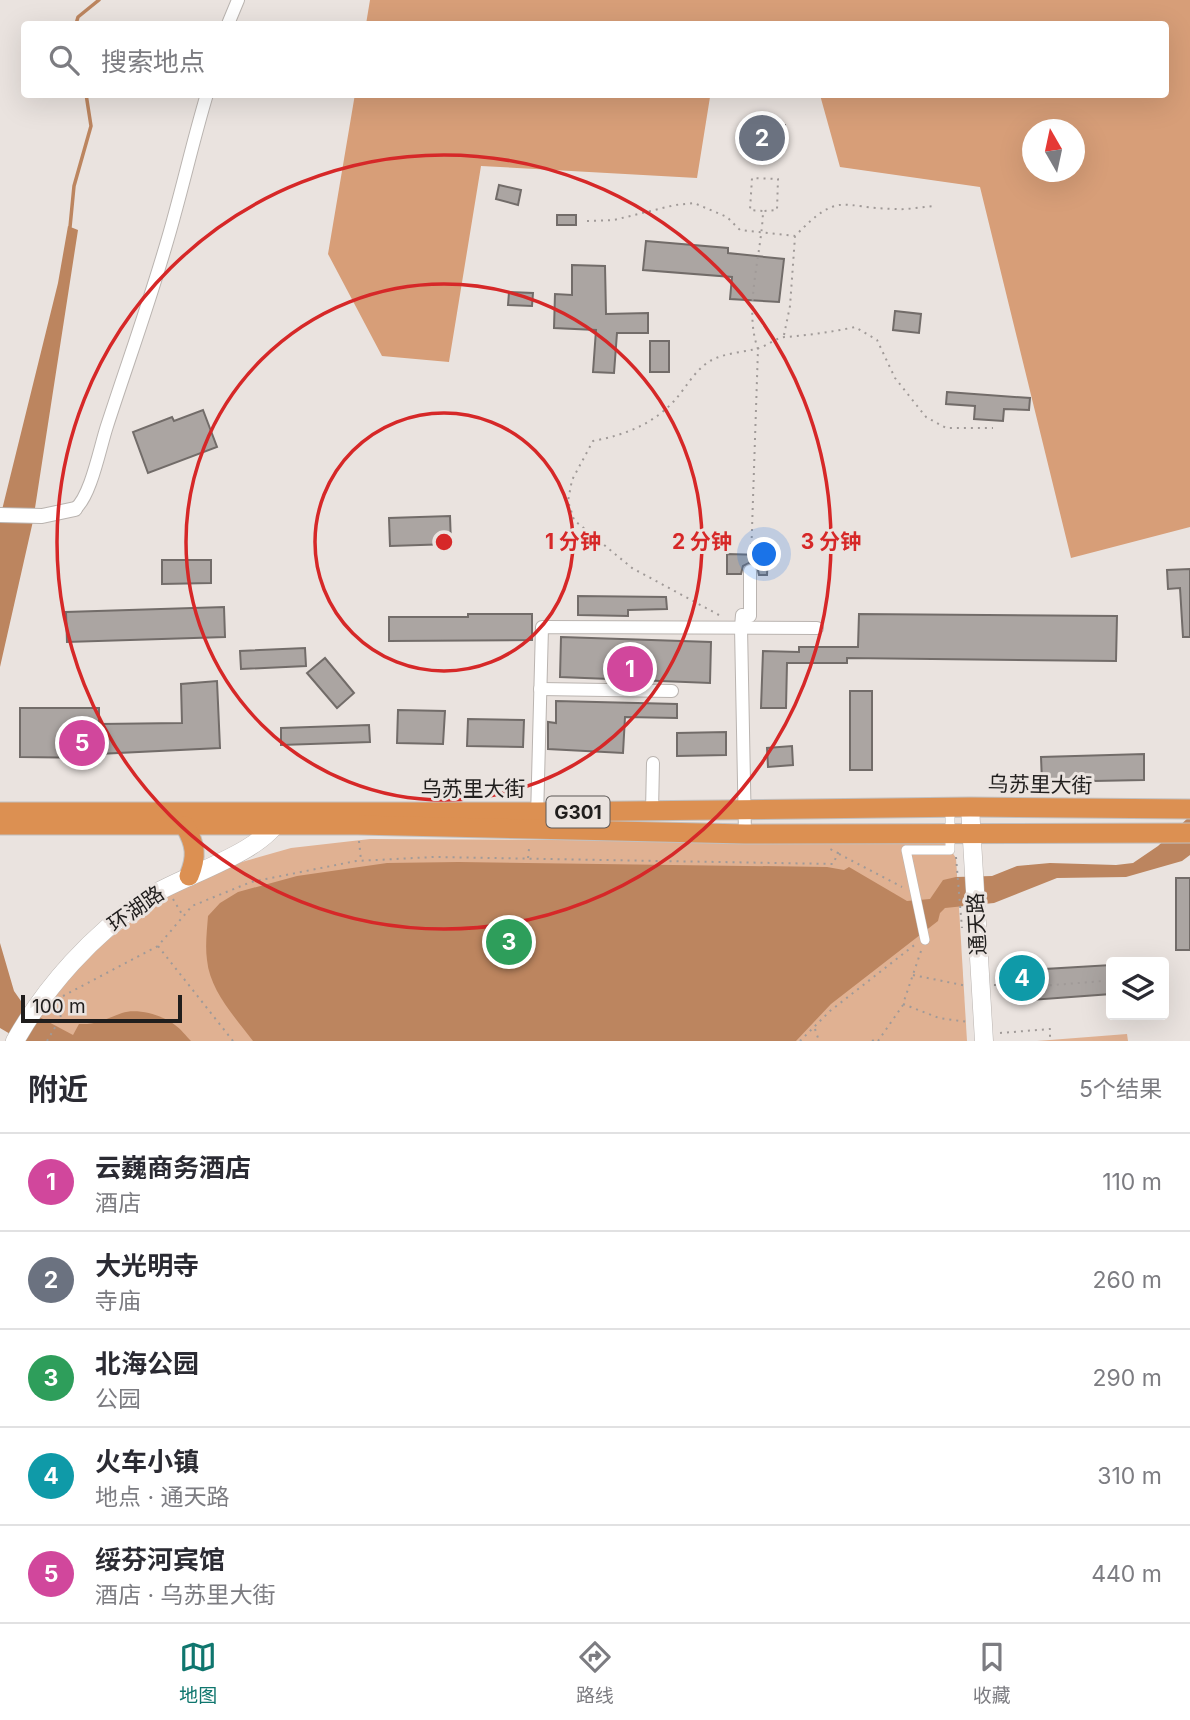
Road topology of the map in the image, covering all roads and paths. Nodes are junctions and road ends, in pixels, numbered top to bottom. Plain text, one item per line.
1 (237, 0) edge
2 (229, 21) edge
3 (206, 98) edge
4 (934, 206) dead end
5 (763, 211) junction
6 (587, 221) dead end
7 (763, 232) junction
8 (795, 236) junction
9 (784, 336) junction
10 (758, 349) junction
11 (993, 428) dead end
12 (75, 509) joint
13 (0, 515) edge
14 (750, 570) joint
15 (741, 627) junction
16 (817, 628) dead end
17 (540, 689) junction
18 (672, 691) dead end
19 (653, 763) dead end
20 (950, 807) junction
21 (970, 807) junction
22 (1190, 809) edge
23 (745, 810) junction
24 (0, 811) edge
25 (652, 811) junction
26 (280, 819) junction
27 (537, 821) junction
28 (0, 825) edge
29 (358, 825) junction
30 (185, 826) junction
31 (1190, 833) edge
32 (746, 834) junction
33 (971, 834) junction
34 (953, 843) junction
35 (823, 845) dead end
36 (529, 849) dead end
37 (838, 853) junction
38 (528, 860) junction
39 (361, 861) junction
40 (188, 876) junction
41 (167, 887) junction
42 (915, 894) junction
43 (183, 917) junction
44 (963, 936) dead end
45 (925, 940) junction
46 (158, 946) junction
47 (913, 975) junction
48 (1103, 981) dead end
49 (995, 984) dead end
50 (967, 986) dead end
51 (903, 1004) junction
52 (969, 1022) dead end
53 (814, 1026) junction
54 (991, 1037) edge
55 (879, 1039) edge
56 (1051, 1040) edge
57 (15, 1041) edge
58 (47, 1041) edge
59 (233, 1041) edge
60 (800, 1041) edge
61 (819, 1041) edge
62 (872, 1041) edge

1 - 2 street
3 - 12 street
4 - 8 path
5 - 5 path
5 - 7 path
6 - 7 path
7 - 8 path
7 - 10 path
8 - 9 path
9 - 10 path
9 - 11 path
10 - 14 path
10 - 15 path
12 - 13 street
14 - 15 street
15 - 16 street
15 - 17 street
15 - 23 street
17 - 18 street
17 - 27 street
19 - 25 street
20 - 21 highway, 乌苏里大街 / G301
20 - 23 highway, 乌苏里大街 / G301
20 - 34 street
21 - 22 highway, 乌苏里大街 / G301
21 - 33 main road, 通天路
23 - 25 highway, 乌苏里大街 / G301
23 - 32 street
24 - 26 highway, 乌苏里大街 / G301
25 - 27 highway, 乌苏里大街 / G301
26 - 27 highway, 乌苏里大街 / G301
26 - 29 highway, 乌苏里大街 / G301
26 - 30 highway, 乌苏里大街 / G301
26 - 40 main road, 环湖路
27 - 29 highway, 乌苏里大街 / G301
27 - 32 highway, 乌苏里大街 / G301
28 - 30 highway, 乌苏里大街 / G301
29 - 39 path
30 - 40 highway
31 - 33 highway, 乌苏里大街 / G301
32 - 34 highway, 乌苏里大街 / G301
33 - 34 highway, 乌苏里大街 / G301
33 - 54 main road, 通天路
34 - 42 street
34 - 44 path
35 - 37 path
36 - 38 path
37 - 38 path
37 - 42 path
38 - 39 path
39 - 43 path
40 - 41 main road, 环湖路
41 - 43 path
41 - 57 main road, 环湖路
42 - 45 street
43 - 46 path
45 - 47 path
45 - 53 path
46 - 58 path
46 - 59 path
47 - 50 path
47 - 51 path
48 - 49 path
51 - 52 path
51 - 55 path
53 - 60 path
53 - 61 path
54 - 56 path
55 - 62 path

